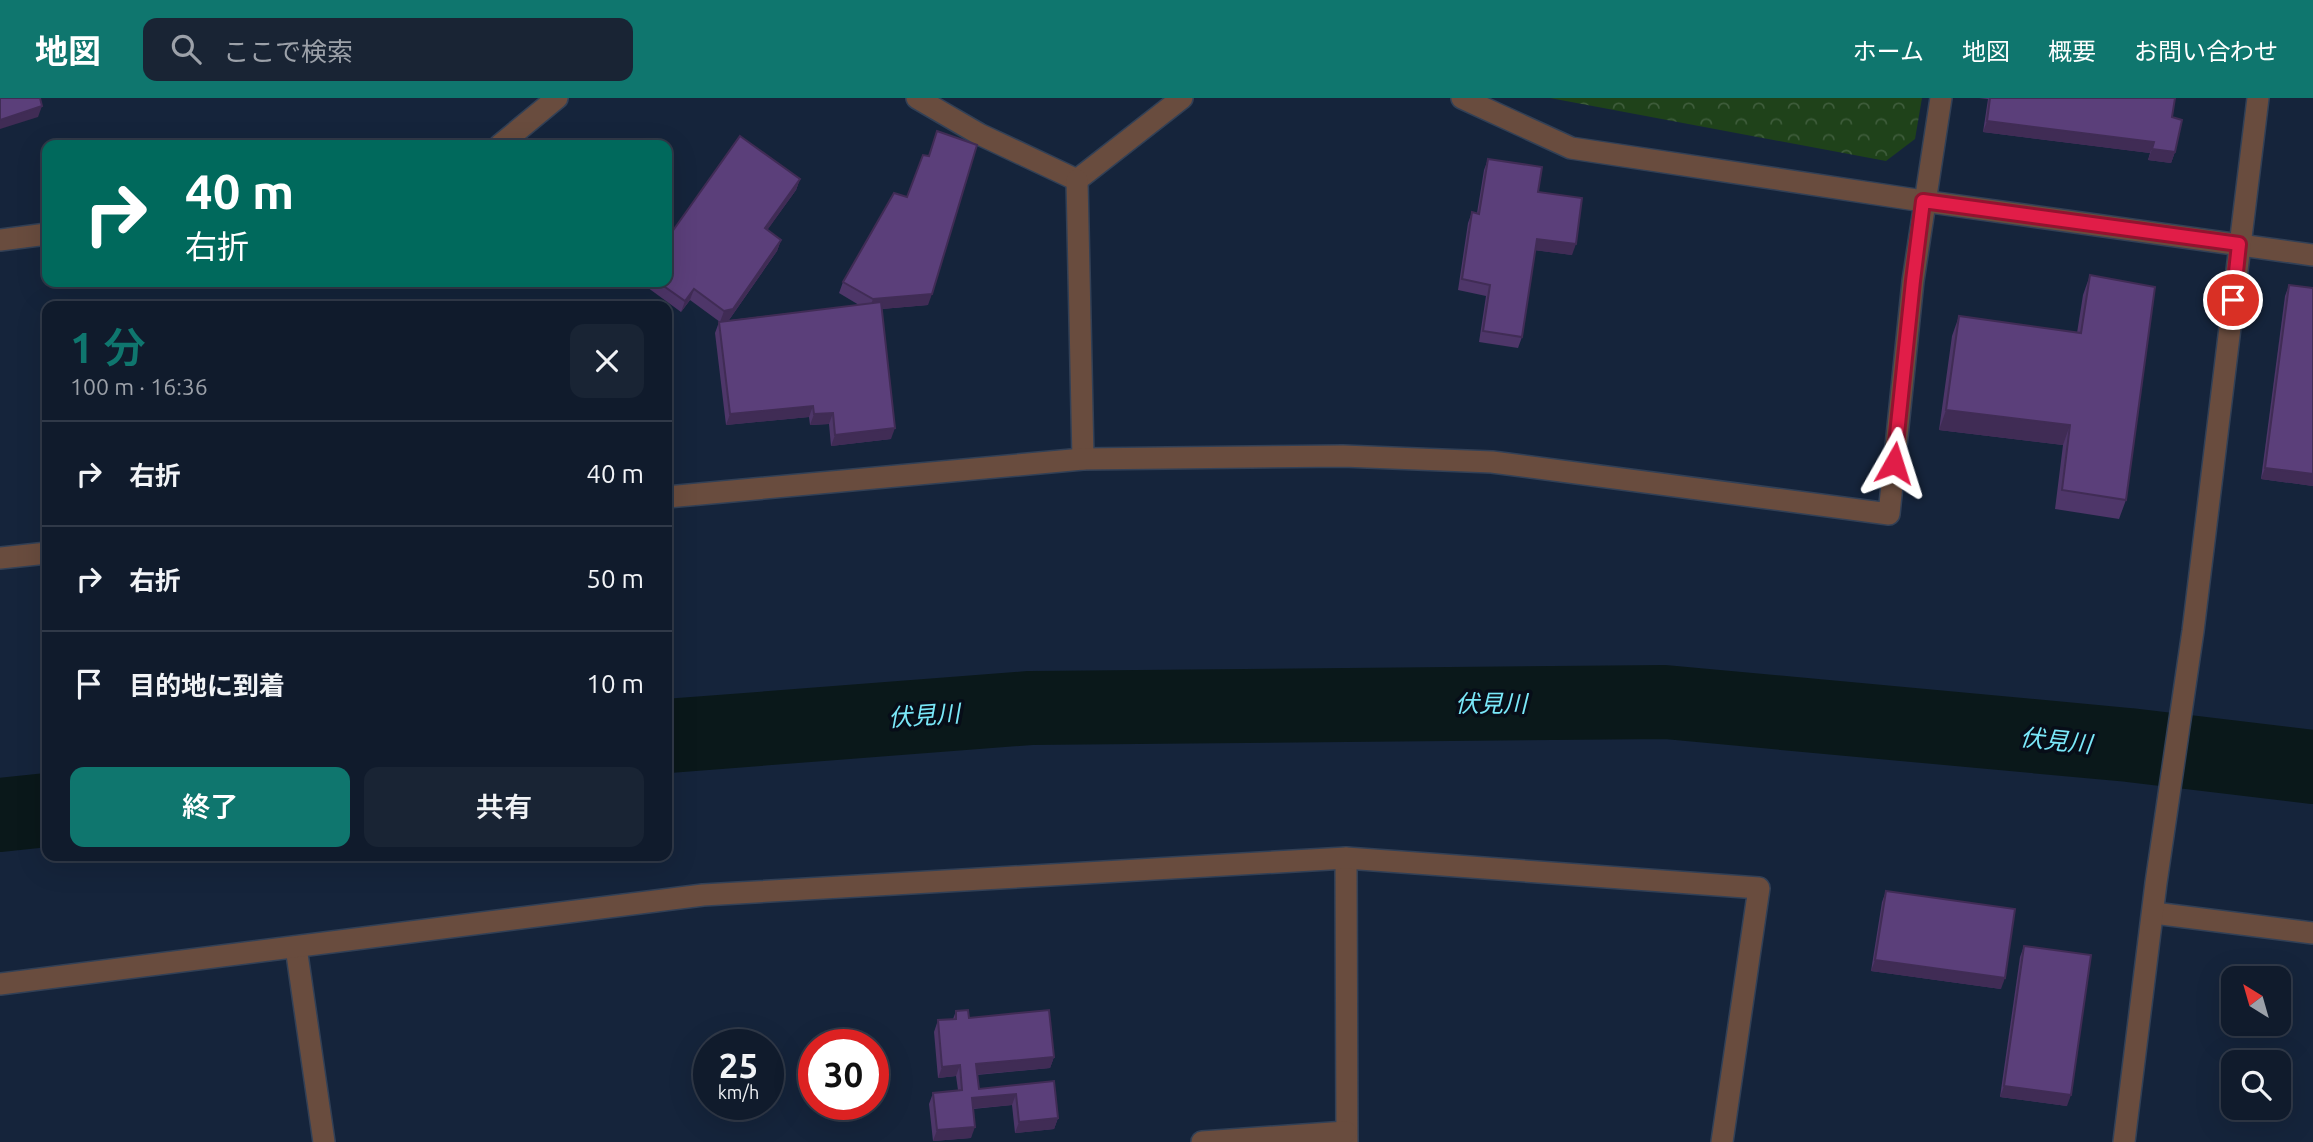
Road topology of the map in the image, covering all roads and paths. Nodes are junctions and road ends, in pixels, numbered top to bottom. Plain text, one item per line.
1 (557, 98) edge
2 (917, 98) edge
3 (1182, 98) edge
4 (1462, 98) edge
5 (1941, 98) edge
6 (2258, 98) edge
7 (506, 140) edge
8 (1077, 180) junction
9 (1923, 201) junction
10 (42, 234) edge
11 (0, 240) edge
12 (2239, 244) junction
13 (2313, 255) edge
14 (1083, 460) junction
15 (672, 497) edge
16 (42, 554) edge
17 (0, 558) edge
18 (1346, 858) junction
19 (2154, 913) junction
20 (2313, 933) edge
21 (296, 947) junction
22 (0, 984) edge
23 (1347, 1137) edge
24 (324, 1142) edge
25 (1202, 1142) edge
26 (1722, 1142) edge
27 (2124, 1142) edge

1 - 7 street
2 - 8 street
3 - 8 street
4 - 9 street
5 - 9 street
6 - 12 street
8 - 14 street
9 - 12 street
9 - 14 street
10 - 11 street
12 - 13 street
12 - 19 street
14 - 15 street
16 - 17 street
18 - 21 street
18 - 23 street
18 - 26 street
19 - 20 street
19 - 27 street
21 - 22 street
21 - 24 street
23 - 25 street

